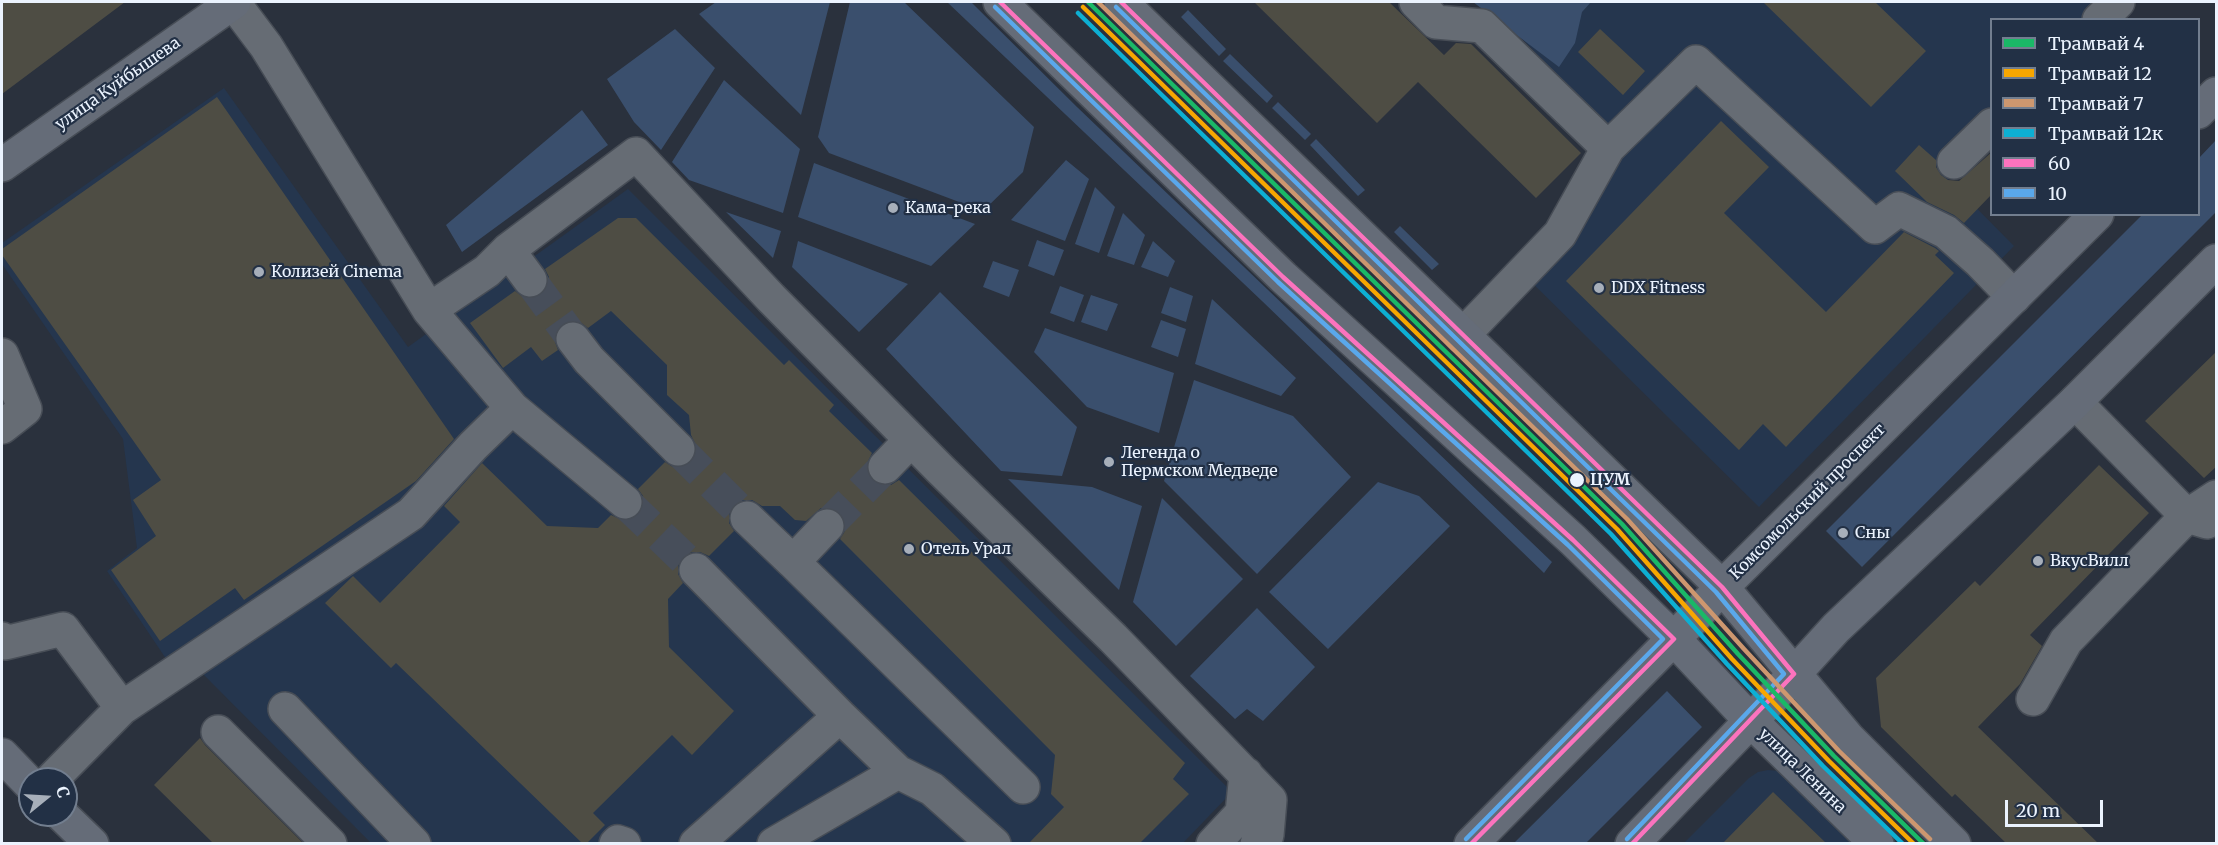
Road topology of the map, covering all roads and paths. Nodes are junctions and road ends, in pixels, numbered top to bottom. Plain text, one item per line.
1 (233, 2) edge
2 (1000, 2) edge
3 (1120, 2) edge
4 (1416, 2) edge
5 (2118, 2) edge
6 (2101, 18) edge
7 (2217, 94) edge
8 (2200, 111) edge
9 (1990, 127) edge
10 (1608, 148) junction
11 (1953, 162) dead end
12 (2, 165) edge
13 (2095, 216) edge
14 (508, 250) junction
15 (2217, 261) edge
16 (530, 280) tunnel mouth
17 (2014, 297) junction
18 (429, 310) junction
19 (1462, 336) junction
20 (573, 339) tunnel mouth
21 (2, 355) edge
22 (2075, 402) junction
23 (512, 408) junction
24 (2, 427) edge
25 (911, 440) junction
26 (678, 449) tunnel mouth
27 (885, 467) tunnel mouth
28 (2217, 497) edge
29 (625, 502) tunnel mouth
30 (747, 518) tunnel mouth
31 (2202, 521) edge
32 (827, 526) tunnel mouth
33 (793, 562) junction
34 (696, 570) tunnel mouth
35 (1722, 587) junction
36 (1674, 639) junction
37 (3, 642) edge
38 (1794, 674) junction
39 (2033, 699) dead end
40 (122, 708) junction
41 (285, 709) dead end
42 (840, 716) junction
43 (1751, 721) junction
44 (218, 732) dead end
45 (2, 755) edge
46 (64, 767) edge
47 (18, 772) edge
48 (898, 772) junction
49 (1246, 774) junction
50 (1023, 787) dead end
51 (75, 827) edge
52 (92, 843) edge
53 (330, 843) edge
54 (414, 843) edge
55 (616, 843) edge
56 (624, 843) edge
57 (696, 843) edge
58 (774, 843) edge
59 (994, 843) edge
60 (1213, 843) edge
61 (1257, 843) edge
62 (1471, 843) edge
63 (1632, 843) edge
64 (1877, 843) edge
65 (1954, 843) edge

1 - 12 main road, улица Куйбышева
1 - 18 lane
2 - 36 main road, улица Ленина
3 - 19 main road
4 - 10 lane
5 - 6 lane
7 - 8 main road
9 - 11 lane
10 - 17 lane
10 - 19 lane
13 - 17 main road, Комсомольский проспект
14 - 16 lane
14 - 18 lane
14 - 25 lane
15 - 22 main road
17 - 35 main road, Комсомольский проспект
18 - 23 lane
19 - 35 main road
20 - 26 lane
21 - 24 lane
22 - 31 lane
22 - 38 main road
23 - 29 lane
23 - 40 lane
25 - 27 lane
25 - 49 lane
28 - 31 lane
30 - 33 lane
31 - 39 lane
32 - 33 lane
33 - 50 lane
34 - 42 lane
35 - 36 main road, Комсомольский проспект
35 - 38 main road
36 - 43 main road, улица Ленина
36 - 62 main road, Комсомольский проспект
37 - 40 lane
38 - 43 main road
38 - 65 main road
40 - 46 lane
41 - 54 lane
42 - 48 lane
42 - 57 lane
43 - 63 main road
43 - 64 main road, улица Ленина
44 - 53 lane
45 - 47 main road
48 - 58 lane
48 - 59 lane
49 - 60 lane
49 - 61 lane
51 - 52 main road
55 - 56 lane

